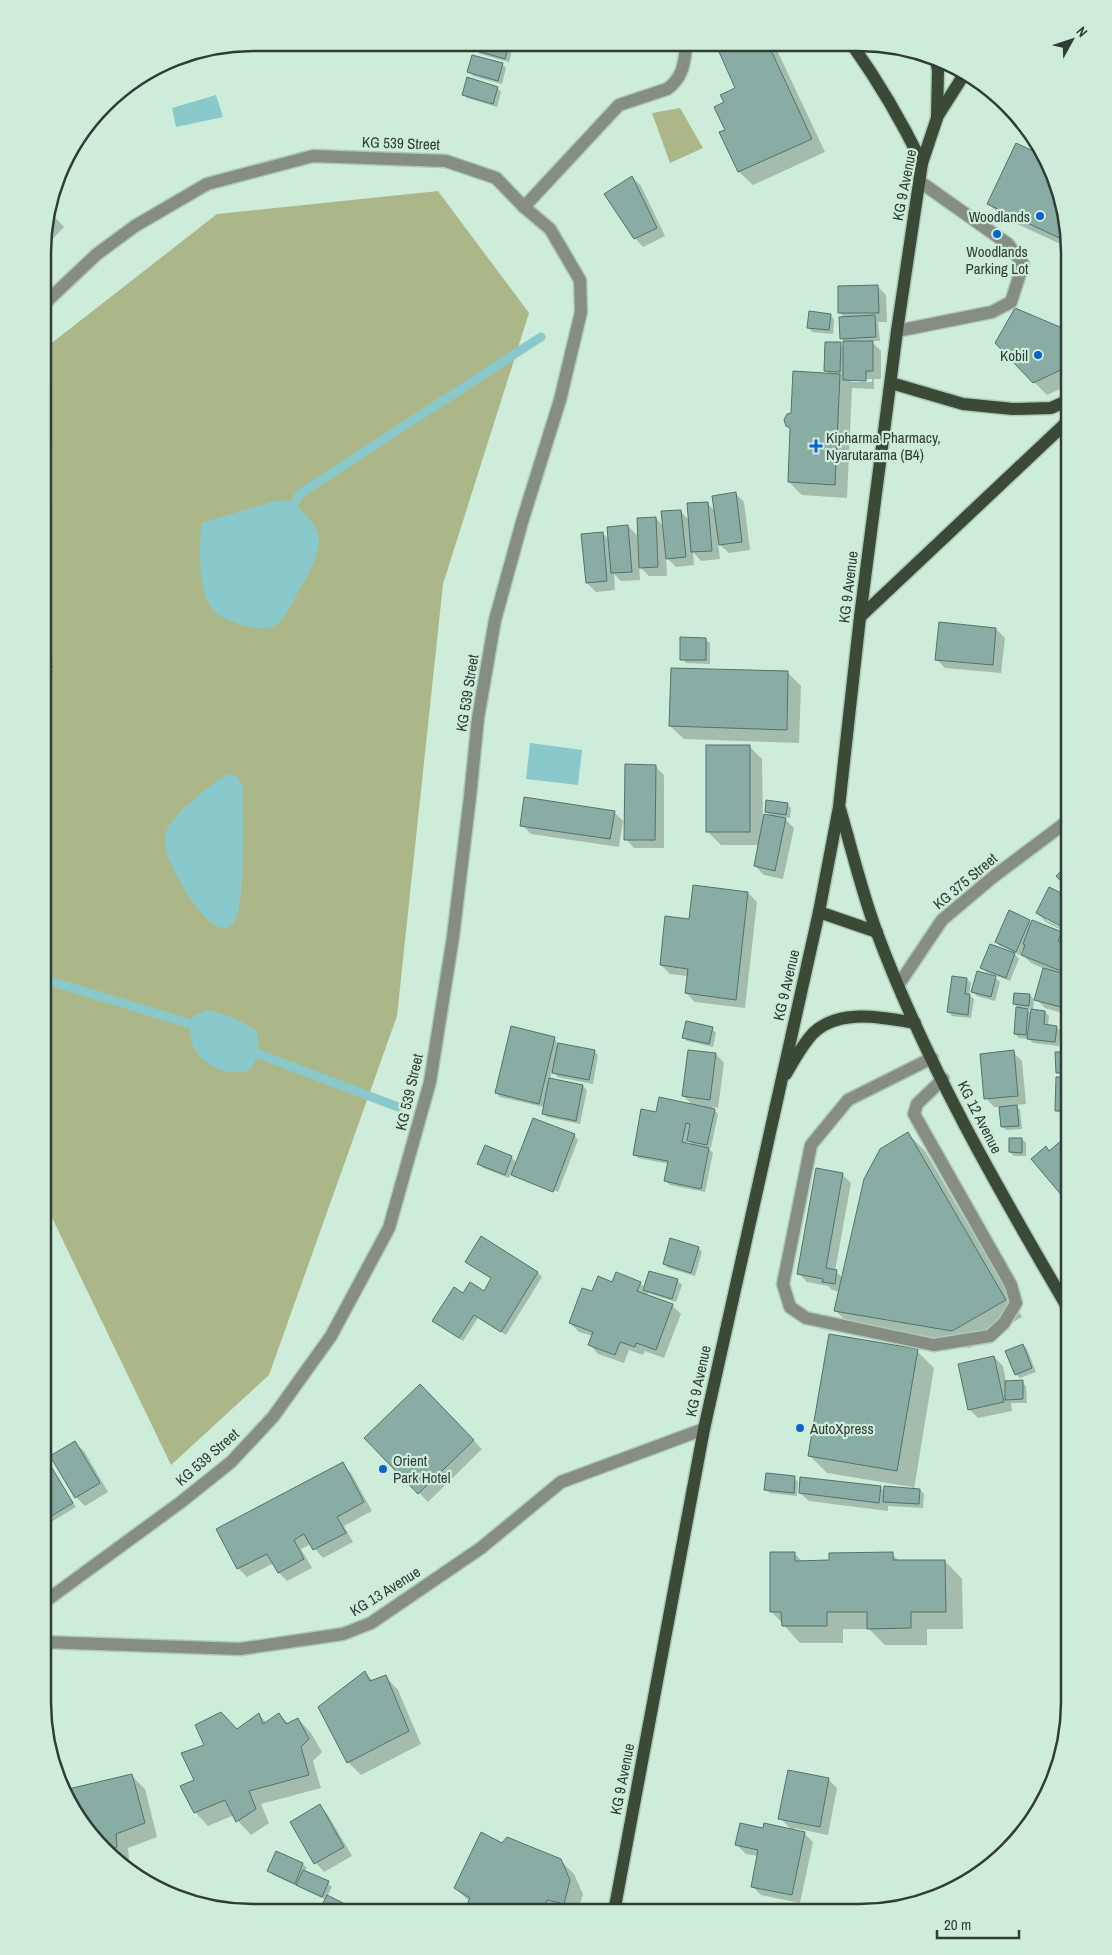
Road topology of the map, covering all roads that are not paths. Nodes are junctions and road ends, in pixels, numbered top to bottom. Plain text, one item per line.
1 (686, 51) edge
2 (857, 51) edge
3 (937, 68) edge
4 (961, 79) edge
5 (937, 118) junction
6 (922, 164) junction
7 (919, 180) junction
8 (524, 207) junction
9 (51, 297) edge
10 (897, 331) junction
11 (892, 383) junction
12 (1061, 404) edge
13 (1061, 428) edge
14 (860, 617) junction
15 (839, 807) junction
16 (1061, 826) edge
17 (819, 912) junction
18 (877, 932) junction
19 (899, 984) junction
20 (915, 1023) junction
21 (932, 1058) junction
22 (943, 1079) junction
23 (781, 1080) junction
24 (1061, 1296) edge
25 (704, 1429) junction
26 (51, 1596) edge
27 (51, 1642) edge
28 (615, 1904) edge

1 - 8 street
2 - 6 main road
3 - 5 main road, KG 9 Avenue
4 - 5 main road
5 - 6 main road, KG 9 Avenue
6 - 7 main road, KG 9 Avenue
7 - 10 main road, KG 9 Avenue
7 - 10 street
8 - 9 street, KG 539 Street
8 - 26 street, KG 539 Street
10 - 11 main road, KG 9 Avenue
11 - 12 main road
11 - 14 main road, KG 9 Avenue
13 - 14 main road
14 - 15 main road, KG 9 Avenue
15 - 17 main road, KG 9 Avenue
15 - 18 main road, KG 12 Avenue
16 - 19 street, KG 375 Street
17 - 18 main road
17 - 23 main road, KG 9 Avenue
18 - 19 main road, KG 12 Avenue
19 - 20 main road, KG 12 Avenue
20 - 21 main road, KG 12 Avenue
20 - 23 main road
21 - 22 main road, KG 12 Avenue
21 - 22 street
22 - 24 main road, KG 12 Avenue
23 - 25 main road, KG 9 Avenue
25 - 27 street, KG 13 Avenue
25 - 28 main road, KG 9 Avenue

